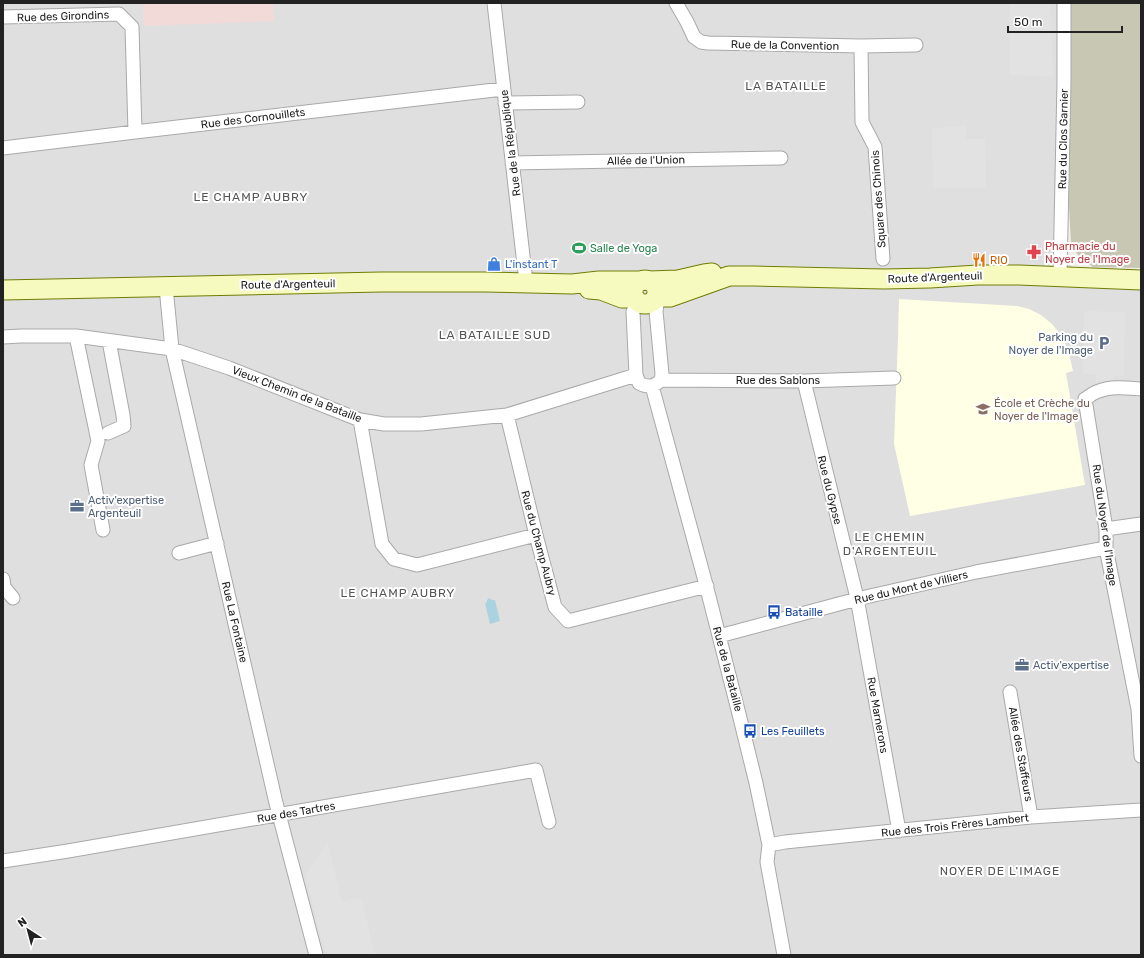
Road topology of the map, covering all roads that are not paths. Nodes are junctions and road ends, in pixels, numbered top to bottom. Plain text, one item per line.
1 (494, 3) edge
2 (676, 3) edge
3 (1064, 3) edge
4 (3, 17) edge
5 (916, 45) dead end
6 (861, 46) junction
7 (503, 89) junction
8 (578, 102) dead end
9 (505, 104) junction
10 (135, 132) junction
11 (3, 148) edge
12 (781, 158) dead end
13 (512, 163) junction
14 (883, 259) dead end
15 (1060, 276) junction
16 (1141, 280) edge
17 (526, 282) junction
18 (166, 287) junction
19 (3, 290) edge
20 (645, 293) junction
21 (76, 336) junction
22 (3, 338) edge
23 (109, 341) junction
24 (172, 349) junction
25 (636, 375) junction
26 (894, 378) dead end
27 (804, 381) junction
28 (657, 383) junction
29 (1141, 389) edge
30 (507, 415) junction
31 (360, 420) junction
32 (108, 433) dead end
33 (1141, 524) edge
34 (103, 530) dead end
35 (1106, 530) junction
36 (536, 535) junction
37 (217, 543) junction
38 (1106, 548) junction
39 (179, 553) dead end
40 (3, 579) edge
41 (707, 586) junction
42 (14, 598) dead end
43 (857, 598) junction
44 (720, 636) junction
45 (1010, 692) dead end
46 (1139, 709) edge
47 (1141, 756) edge
48 (1141, 810) edge
49 (279, 814) junction
50 (1031, 817) junction
51 (549, 822) dead end
52 (899, 831) junction
53 (769, 845) junction
54 (3, 861) edge
55 (316, 955) edge
56 (784, 955) edge

1 - 7 street, Rue de la République
2 - 6 street, Rue de la Convention
3 - 15 street, Rue du Clos Garnier
4 - 10 street, Rue des Girondins
5 - 6 street, Rue de la Convention
6 - 14 street, Square des Chinois
7 - 9 street, Rue de la République
7 - 10 street, Rue des Cornouillets
8 - 9 street
9 - 13 street, Rue de la République
10 - 11 street, Rue des Cornouillets
12 - 13 street, Allée de l'Union
13 - 17 street, Rue de la République
15 - 16 main road, Route d'Argenteuil
15 - 20 main road, Route d'Argenteuil
17 - 18 main road, Route d'Argenteuil
17 - 20 main road, Route d'Argenteuil
18 - 19 main road, Route d'Argenteuil
18 - 24 street, Rue La Fontaine
20 - 25 street
20 - 28 street, Rue de la Bataille
21 - 22 street, Vieux Chemin de la Bataille
21 - 23 street, Vieux Chemin de la Bataille
21 - 34 street
23 - 24 street, Vieux Chemin de la Bataille
23 - 32 street
24 - 31 street, Vieux Chemin de la Bataille
24 - 37 street, Rue La Fontaine
25 - 28 street
25 - 30 street, Vieux Chemin de la Bataille
26 - 27 street, Rue des Sablons
27 - 28 street, Rue des Sablons
27 - 43 street, Rue du Gypse
28 - 41 street, Rue de la Bataille
29 - 35 street, Rue du Noyer de l'Image
30 - 31 street, Vieux Chemin de la Bataille
30 - 36 street, Rue du Champ Aubry
31 - 36 street
33 - 35 street
35 - 38 street, Rue du Noyer de l'Image
36 - 41 street, Rue du Champ Aubry
37 - 39 street
37 - 49 street, Rue La Fontaine
38 - 43 street, Rue du Mont de Villiers
38 - 46 street, Rue du Noyer de l'Image
40 - 42 street
41 - 44 street, Rue de la Bataille
43 - 44 street, Rue du Mont de Villiers
43 - 52 street, Rue Marnerons
44 - 53 street, Rue de la Bataille
45 - 50 street, Allée des Staffeurs
46 - 47 street, Rue du Noyer de l'Image
48 - 50 street, Rue des Trois Frères Lambert
49 - 51 street, Rue des Tartres
49 - 54 street, Rue des Tartres
49 - 55 street, Rue La Fontaine
50 - 52 street, Rue des Trois Frères Lambert
52 - 53 street, Rue des Trois Frères Lambert
53 - 56 street, Rue de la Bataille

